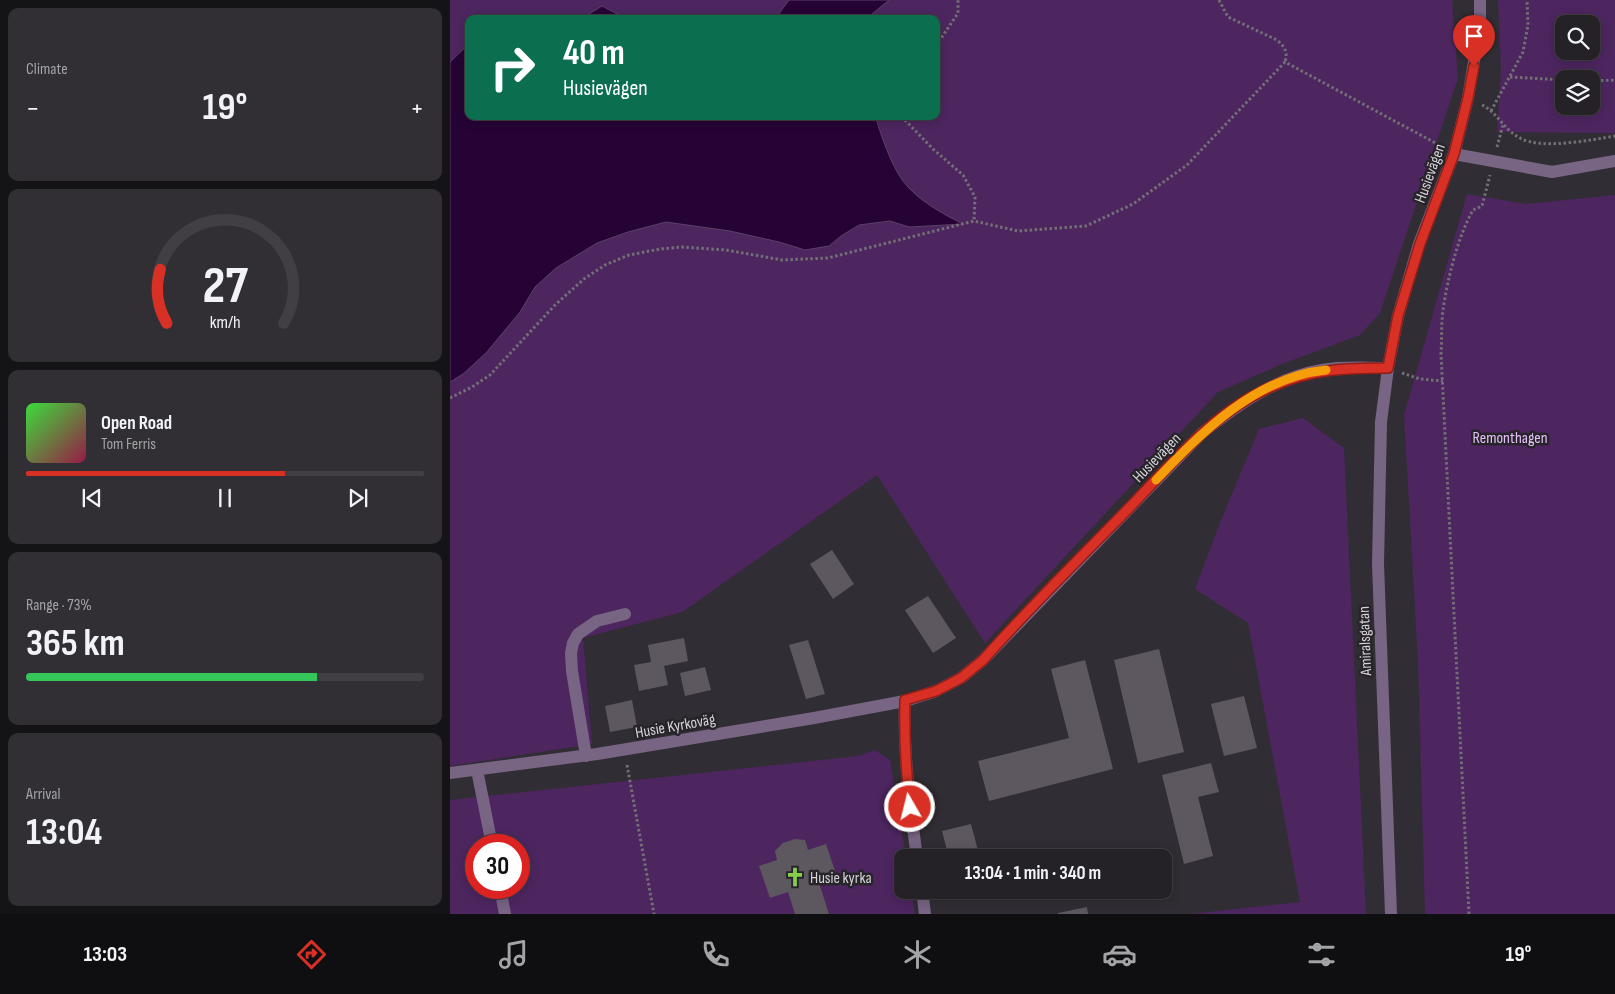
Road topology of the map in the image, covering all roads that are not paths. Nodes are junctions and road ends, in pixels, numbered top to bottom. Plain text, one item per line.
1 (1480, 0) edge
2 (1454, 154) junction
3 (1615, 161) edge
4 (1388, 368) junction
5 (625, 614) dead end
6 (905, 700) junction
7 (586, 756) junction
8 (477, 770) junction
9 (450, 773) edge
10 (490, 834) edge
11 (916, 849) edge
12 (502, 899) edge
13 (923, 899) edge
14 (505, 914) edge
15 (925, 914) edge
16 (1392, 914) edge

1 - 2 street, Husievägen
2 - 3 street
2 - 4 street, Husievägen
4 - 6 street, Husievägen
4 - 16 street, Amiralsgatan
5 - 7 street
6 - 7 street, Husie Kyrkoväg
6 - 11 street
7 - 8 street, Husie Kyrkoväg
8 - 9 street, Husie Kyrkoväg
8 - 10 street
12 - 14 street
13 - 15 street

